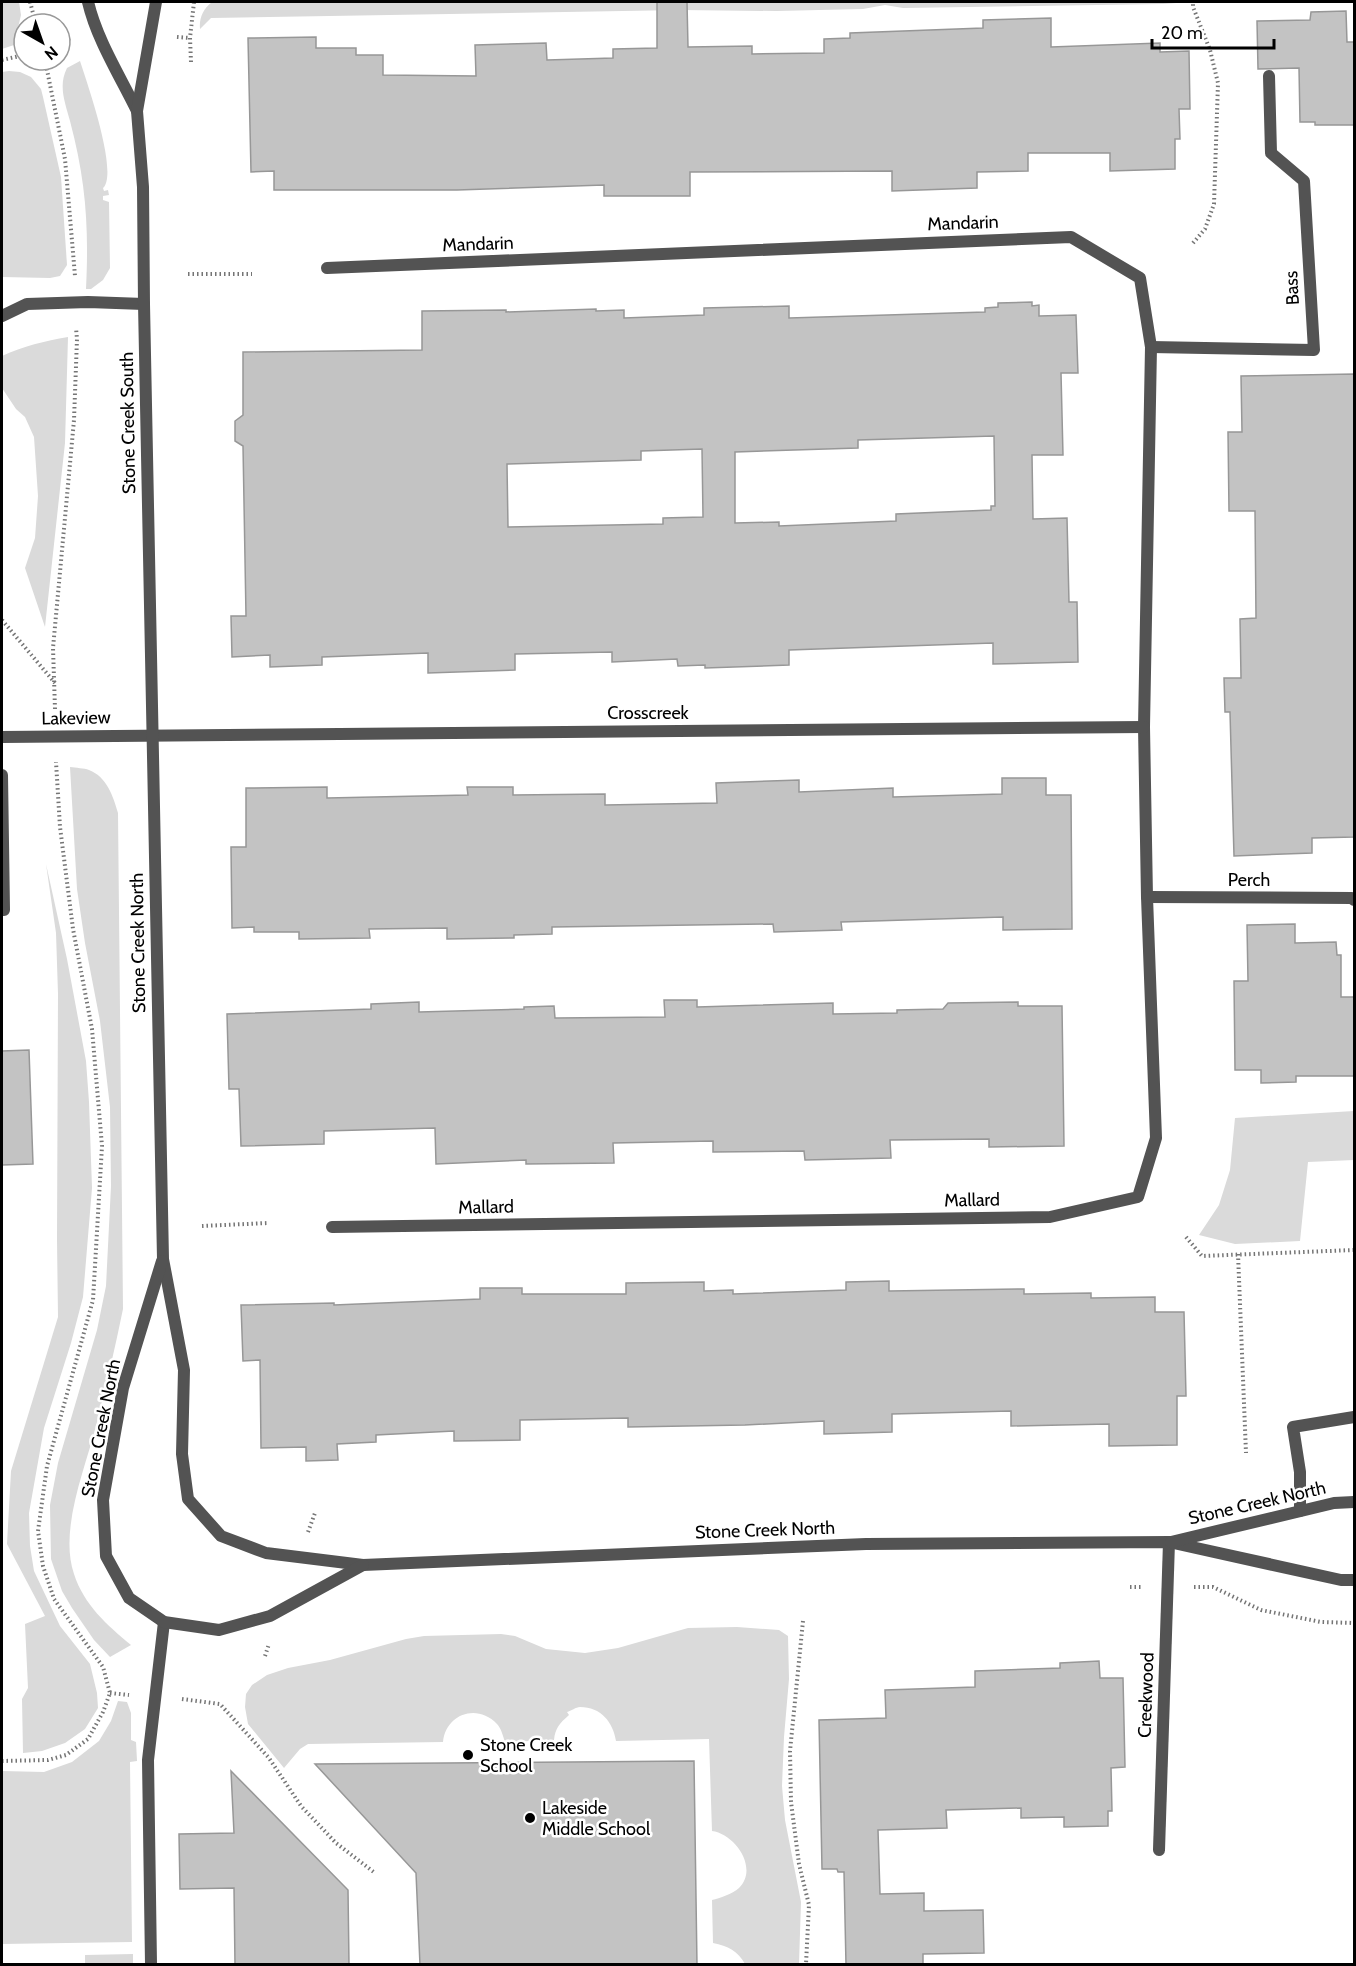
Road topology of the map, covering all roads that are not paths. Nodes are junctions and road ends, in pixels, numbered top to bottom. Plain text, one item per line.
1 (88, 2) edge
2 (156, 2) edge
3 (1269, 76) dead end
4 (137, 111) junction
5 (327, 268) dead end
6 (144, 304) junction
7 (2, 316) edge
8 (1151, 347) junction
9 (1144, 727) junction
10 (152, 735) junction
11 (2, 737) edge
12 (2, 775) edge
13 (1147, 897) junction
14 (1354, 898) edge
15 (2, 910) edge
16 (332, 1227) dead end
17 (163, 1259) junction
18 (1354, 1417) edge
19 (1354, 1502) edge
20 (1300, 1511) junction
21 (1169, 1542) junction
22 (363, 1564) junction
23 (1354, 1580) edge
24 (164, 1622) junction
25 (1159, 1850) dead end
26 (151, 1965) edge

1 - 4 street, Stone Creek South
2 - 4 street, Stone Creek South
3 - 8 street, Bass
4 - 6 street, Stone Creek South
5 - 8 street, Mandarin
6 - 7 street
6 - 10 street, Stone Creek South
8 - 9 street, Mandarin
9 - 10 street, Crosscreek
9 - 13 street, Mallard
10 - 11 street, Lakeview
10 - 17 street, Stone Creek North
12 - 15 street
13 - 14 street, Perch
13 - 16 street, Mallard
17 - 22 street, Stone Creek North
17 - 24 street, Stone Creek North
18 - 20 street
19 - 20 street, Stone Creek North
20 - 21 street, Stone Creek North
21 - 22 street, Stone Creek North
21 - 23 street, Stone Creek North
21 - 25 street, Creekwood
22 - 24 street, Stone Creek North
24 - 26 street

